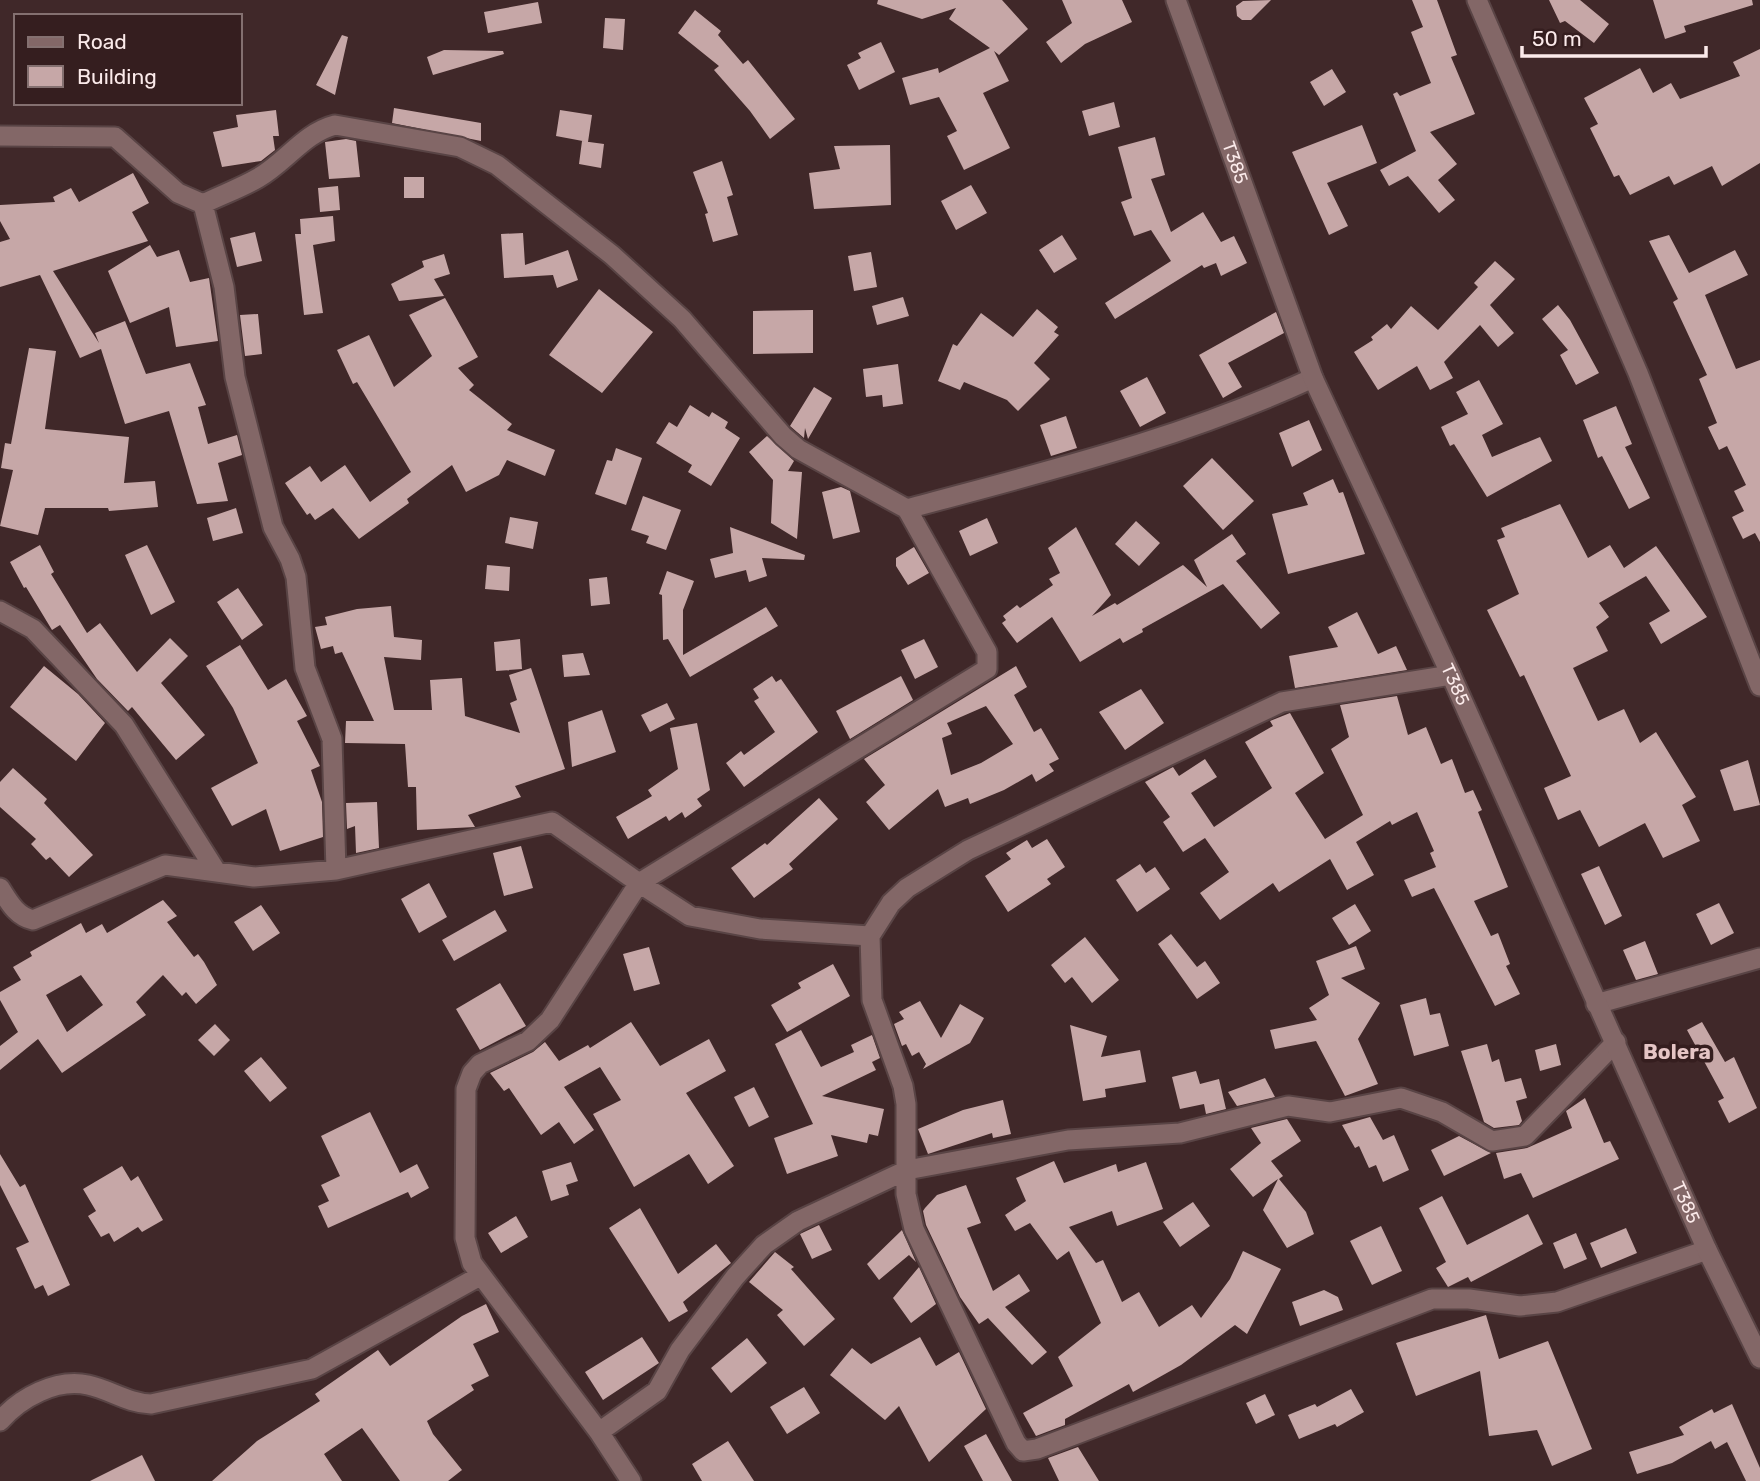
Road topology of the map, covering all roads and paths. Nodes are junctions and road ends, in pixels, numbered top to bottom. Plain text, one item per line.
1 (1176, 0) edge
2 (1477, 0) edge
3 (0, 135) edge
4 (203, 204) junction
5 (1313, 378) junction
6 (906, 509) junction
7 (0, 611) edge
8 (1451, 675) junction
9 (1760, 686) edge
10 (336, 870) junction
11 (216, 872) junction
12 (639, 883) junction
13 (0, 888) edge
14 (870, 936) junction
15 (1760, 958) edge
16 (1596, 1004) junction
17 (1616, 1042) junction
18 (907, 1170) junction
19 (1707, 1250) junction
20 (480, 1276) junction
21 (1760, 1359) edge
22 (0, 1421) edge
23 (599, 1432) junction
24 (631, 1481) edge

1 - 5 street, T385 / T385
2 - 9 street
3 - 4 street
4 - 6 street
4 - 10 street
5 - 6 street
5 - 8 street, T385 / T385
6 - 12 street
7 - 11 street
8 - 14 street
8 - 16 street, T385 / T385
10 - 11 street
10 - 12 street
11 - 13 street
12 - 14 street
12 - 20 street
14 - 18 street
15 - 16 street
16 - 17 street, T385 / T385
17 - 18 street
17 - 19 street, T385 / T385
18 - 19 street
18 - 23 street
19 - 21 street, T385 / T385
20 - 22 street
20 - 23 street
23 - 24 street

